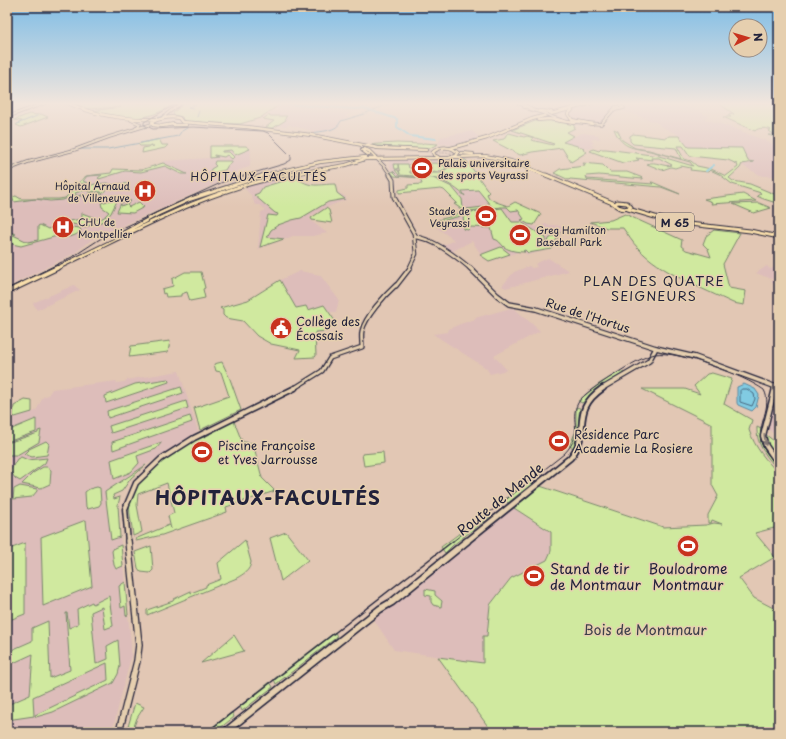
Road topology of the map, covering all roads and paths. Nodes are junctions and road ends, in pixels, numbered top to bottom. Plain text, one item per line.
1 (111, 137) edge
2 (316, 137) edge
3 (322, 137) edge
4 (492, 137) edge
5 (487, 138) joint
6 (343, 143) junction
7 (471, 144) junction
8 (364, 146) junction
9 (355, 147) junction
10 (449, 148) junction
11 (436, 149) junction
12 (456, 150) junction
13 (433, 152) junction
14 (369, 153) junction
15 (475, 153) junction
16 (384, 157) tunnel mouth
17 (423, 157) junction
18 (438, 157) junction
19 (454, 157) junction
20 (376, 158) junction
21 (388, 158) junction
22 (497, 158) junction
23 (510, 159) junction
24 (385, 167) junction
25 (7, 170) edge
26 (616, 203) junction
27 (629, 207) junction
28 (146, 216) dead end
29 (153, 216) junction
30 (417, 235) junction
31 (779, 236) edge
32 (119, 239) junction
33 (7, 291) edge
34 (656, 348) junction
35 (777, 387) edge
36 (779, 465) edge
37 (119, 732) edge
38 (225, 732) edge

1 - 25 main road
2 - 6 main road
3 - 8 main road
4 - 7 main road
5 - 10 main road
5 - 12 main road
6 - 8 main road
6 - 9 main road
7 - 12 main road
7 - 15 main road
8 - 11 main road
9 - 14 main road
9 - 14 main road
10 - 11 main road
10 - 12 main road
11 - 13 main road
12 - 15 main road
12 - 19 main road
13 - 18 main road
13 - 20 main road
14 - 20 main road
15 - 23 main road
16 - 17 main road
17 - 18 main road
17 - 21 main road
18 - 19 main road
19 - 22 main road
20 - 21 main road
20 - 24 main road
20 - 29 main road
20 - 32 main road
21 - 24 main road
22 - 23 main road
22 - 26 main road
23 - 26 main road
24 - 30 main road
26 - 27 main road
26 - 27 main road
27 - 31 main road, M 65
28 - 29 main road
29 - 32 main road
29 - 33 main road
30 - 34 main road, Rue de l'Hortus
30 - 37 street
32 - 33 main road
34 - 35 main road
34 - 38 main road, Route de Mende
35 -> 36 street

